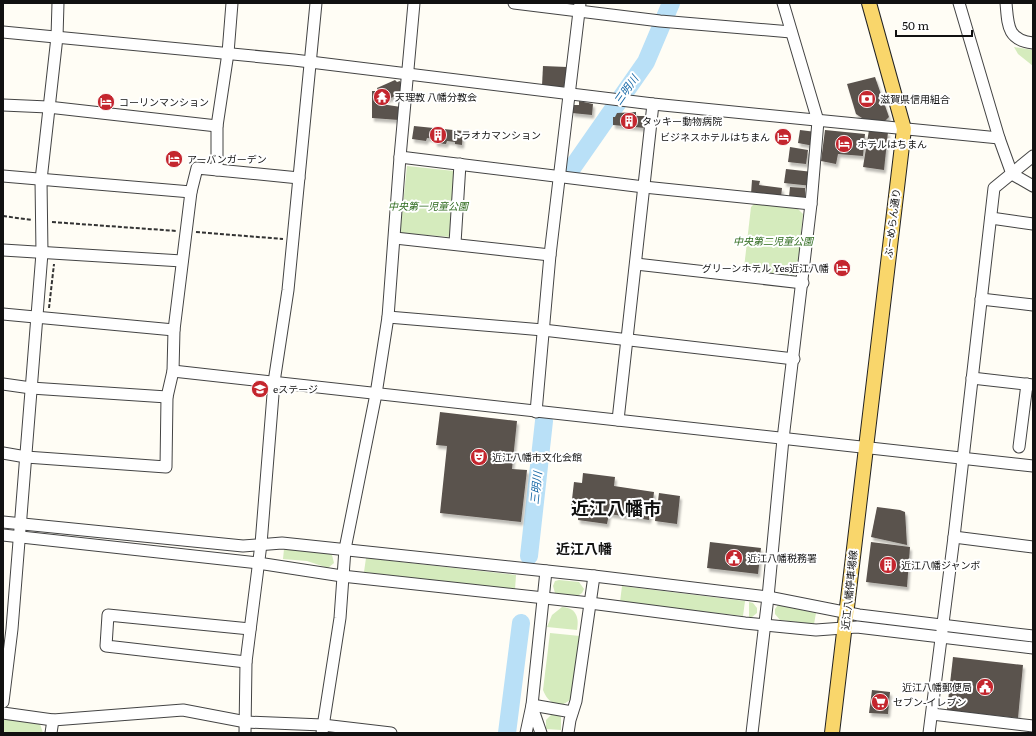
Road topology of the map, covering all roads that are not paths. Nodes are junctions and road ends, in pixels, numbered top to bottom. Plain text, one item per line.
1 (58, 3) edge
2 (232, 3) edge
3 (316, 3) edge
4 (414, 3) edge
5 (514, 3) edge
6 (783, 3) edge
7 (869, 3) edge
8 (959, 3) edge
9 (1006, 3) edge
10 (532, 4) edge
11 (579, 7) edge
12 (3, 32) edge
13 (791, 32) junction
14 (56, 37) junction
15 (1033, 43) edge
16 (228, 53) junction
17 (310, 63) junction
18 (407, 74) junction
19 (570, 94) junction
20 (653, 104) junction
21 (3, 105) edge
22 (48, 107) junction
23 (818, 121) junction
24 (217, 126) junction
25 (904, 129) junction
26 (999, 138) junction
27 (1033, 156) edge
28 (400, 157) junction
29 (460, 164) junction
30 (217, 170) junction
31 (1012, 174) junction
32 (3, 176) edge
33 (559, 176) junction
34 (299, 178) junction
35 (41, 180) junction
36 (1033, 186) edge
37 (644, 187) junction
38 (191, 192) junction
39 (811, 204) junction
40 (991, 218) junction
41 (1033, 224) edge
42 (395, 238) junction
43 (455, 243) junction
44 (3, 250) edge
45 (42, 253) junction
46 (550, 255) junction
47 (182, 261) junction
48 (636, 264) junction
49 (803, 282) junction
50 (981, 299) junction
51 (1033, 305) edge
52 (3, 314) edge
53 (388, 317) junction
54 (37, 318) junction
55 (174, 330) junction
56 (543, 330) junction
57 (626, 339) junction
58 (794, 359) junction
59 (173, 371) junction
60 (972, 378) junction
61 (274, 382) junction
62 (3, 384) edge
63 (1030, 384) edge
64 (31, 388) junction
65 (376, 394) junction
66 (166, 397) junction
67 (536, 412) junction
68 (618, 420) junction
69 (783, 439) junction
70 (865, 447) junction
71 (1019, 447) dead end
72 (3, 453) edge
73 (26, 457) junction
74 (964, 457) junction
75 (1033, 466) edge
76 (3, 522) edge
77 (21, 524) junction
78 (3, 535) edge
79 (20, 537) junction
80 (954, 537) junction
81 (261, 544) junction
82 (1033, 547) edge
83 (345, 549) junction
84 (258, 563) junction
85 (546, 571) junction
86 (342, 576) junction
87 (594, 576) junction
88 (543, 598) junction
89 (768, 598) junction
90 (590, 603) junction
91 (847, 613) junction
92 (765, 625) junction
93 (942, 625) junction
94 (8, 628) edge
95 (250, 629) junction
96 (845, 629) junction
97 (1033, 636) edge
98 (941, 637) junction
99 (1033, 648) edge
100 (246, 662) junction
101 (3, 702) edge
102 (532, 705) junction
103 (572, 712) junction
104 (3, 713) edge
105 (932, 714) junction
106 (53, 720) junction
107 (1033, 726) edge
108 (246, 728) edge
109 (322, 729) edge
110 (51, 733) edge
111 (391, 733) edge
112 (526, 733) edge
113 (541, 733) edge
114 (568, 733) edge
115 (752, 733) edge
116 (832, 733) edge
117 (929, 733) edge

1 - 14 street
2 - 16 street
3 - 17 street
4 - 18 street
5 - 10 street
6 - 13 street
7 - 25 main road, ぶーめらん通り
8 - 26 street
9 - 15 street
10 - 11 street
11 - 13 street
11 - 19 street
12 - 14 street
13 - 23 street
14 - 16 street
14 - 22 street
16 - 17 street
16 - 24 street
17 - 18 street
17 - 34 street
18 - 19 street
18 - 28 street
19 - 20 street
19 - 33 street
20 - 23 street
20 - 37 street
21 - 22 street
22 - 24 street
22 - 35 street
23 - 25 street
23 - 39 street
24 - 30 street
25 - 26 street
25 - 70 main road, ぶーめらん通り
26 - 31 street
27 - 31 street
28 - 29 street
28 - 42 street
29 - 33 street
29 - 43 street
30 - 34 street
30 - 38 street
31 - 36 street
31 - 40 street
32 - 35 street
33 - 37 street
33 - 46 street
34 - 61 street
35 - 38 street
35 - 45 street
37 - 39 street
37 - 48 street
38 - 47 street
39 - 49 street
40 - 41 street
40 - 50 street
42 - 43 street
42 - 53 street
43 - 46 street
44 - 45 street
45 - 47 street
45 - 54 street
46 - 56 street
47 - 55 street
48 - 49 street
48 - 57 street
49 - 58 street
50 - 51 street
50 - 60 street
52 - 54 street
53 - 56 street
53 - 65 street
54 - 55 street
54 - 64 street
55 - 59 street
56 - 57 street
56 - 67 street
57 - 58 street
57 - 68 street
58 - 69 street
59 - 61 street
59 - 66 street
60 - 63 street
60 - 74 street
61 - 65 street
61 - 81 street
62 - 64 street
63 - 71 street
64 - 66 street
64 - 73 street
65 - 67 street
65 - 83 street
66 - 73 street
67 - 68 street
68 - 69 street
69 - 70 street
69 - 89 street
70 - 74 street
70 - 91 main road, 近江八幡停車場線
72 - 73 street
73 - 77 street
74 - 75 street
74 - 80 street
76 - 77 street
77 - 79 street
77 - 81 street
78 - 79 street
79 - 84 street
79 - 94 street
80 - 82 street
80 - 93 street
81 - 83 street
81 - 84 street
83 - 85 street
83 - 86 street
84 - 86 street
84 - 95 street
85 - 87 street
85 - 88 street
86 - 88 street
86 - 109 street
87 - 89 street
87 - 90 street
88 - 90 street
88 - 102 street
89 - 91 street
89 - 92 street
90 - 92 street
90 - 103 street
91 - 93 street
91 - 96 main road, 近江八幡停車場線
92 - 96 street
92 - 115 street
93 - 97 street
93 - 98 street
94 - 101 street
95 - 100 street
95 - 100 street
96 - 98 street
96 - 116 main road, 近江八幡停車場線
98 - 99 street
98 - 105 street
100 - 108 street
102 - 103 street
102 - 112 street
102 - 113 street
103 - 114 street
104 - 106 street
105 - 107 street
105 - 117 street
106 - 108 street
106 - 110 street
108 - 109 street
109 - 111 street

